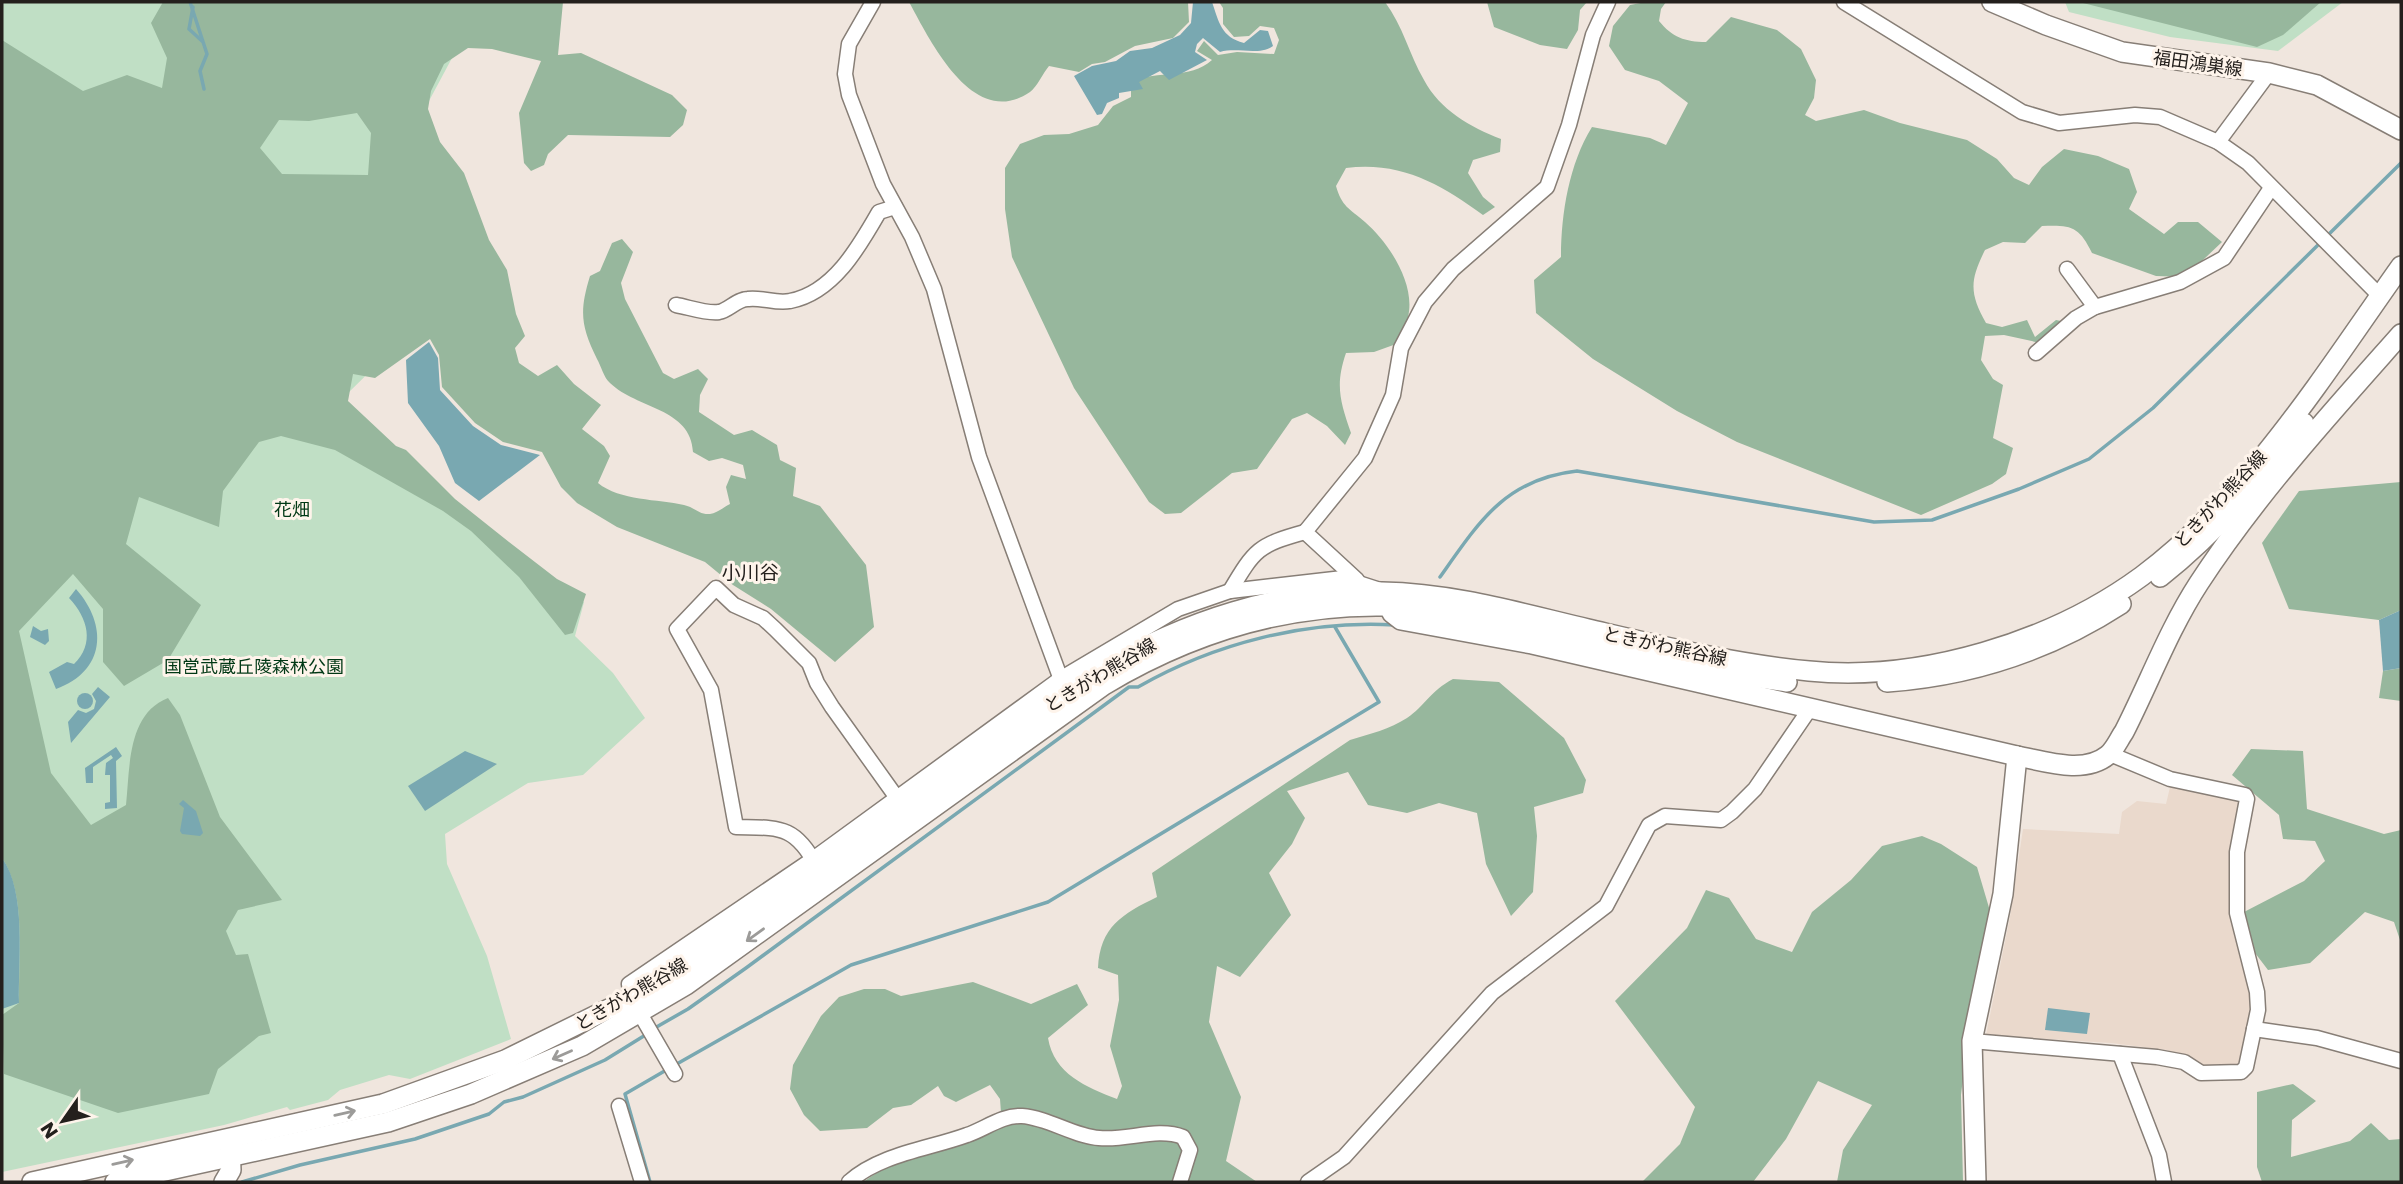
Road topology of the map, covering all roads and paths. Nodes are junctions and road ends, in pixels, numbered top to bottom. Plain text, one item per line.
1 (873, 2) edge
2 (1608, 2) edge
3 (1844, 2) edge
4 (1992, 2) edge
5 (2269, 73) junction
6 (2401, 130) edge
7 (2218, 142) junction
8 (2271, 188) junction
9 (895, 207) junction
10 (2401, 266) edge
11 (2067, 269) dead end
12 (2401, 289) edge
13 (2380, 296) junction
14 (676, 305) dead end
15 (2095, 307) junction
16 (2401, 334) edge
17 (2036, 353) dead end
18 (1305, 532) junction
19 (1358, 581) junction
20 (1230, 590) junction
21 (1399, 600) junction
22 (1067, 692) junction
23 (1809, 710) junction
24 (2110, 754) junction
25 (2017, 756) junction
26 (897, 798) junction
27 (816, 865) junction
28 (635, 1006) junction
29 (2253, 1028) junction
30 (1972, 1041) junction
31 (2120, 1054) junction
32 (2401, 1061) edge
33 (675, 1074) dead end
34 (619, 1106) dead end
35 (231, 1148) junction
36 (32, 1182) edge
37 (115, 1182) edge
38 (225, 1182) edge
39 (642, 1182) edge
40 (849, 1182) edge
41 (1180, 1182) edge
42 (1308, 1182) edge
43 (1976, 1182) edge
44 (2165, 1182) edge

1 - 9 street
2 - 18 street
3 - 7 street
4 - 5 main road, 福田鴻巣線
5 - 6 main road, 福田鴻巣線
5 - 7 street
7 - 8 street
8 - 13 street
8 - 15 street
9 - 14 street
9 - 22 street
10 - 13 main road, ときがわ熊谷線
11 - 15 street
12 - 21 main road, ときがわ熊谷線
13 - 21 main road, ときがわ熊谷線
15 - 17 street
16 - 24 main road
18 - 19 street
18 - 20 street
19 - 20 street
19 - 21 street
20 - 22 street
21 - 22 main road, ときがわ熊谷線
21 - 23 main road
22 - 26 street
22 - 27 main road, ときがわ熊谷線
22 -> 28 main road, ときがわ熊谷線
23 - 25 main road
23 - 42 street
24 - 25 main road
24 - 29 street
25 - 30 main road
26 - 27 street
26 - 27 street
27 - 28 main road, ときがわ熊谷線
28 - 33 street
28 - 35 main road, ときがわ熊谷線
29 - 31 street
29 - 32 street
30 - 31 street
30 - 43 main road
31 - 44 street
34 - 39 street
36 -> 35 main road, ときがわ熊谷線
35 - 37 main road, ときがわ熊谷線
35 - 38 main road
40 - 41 street

